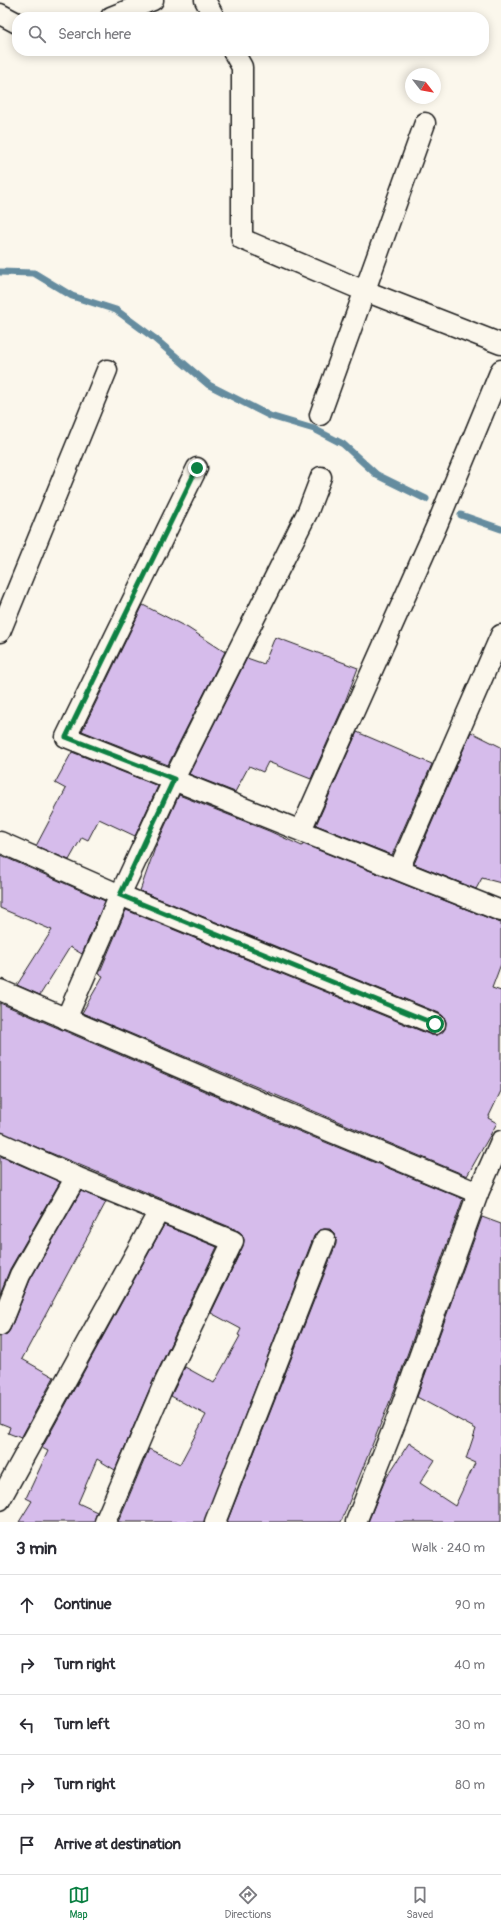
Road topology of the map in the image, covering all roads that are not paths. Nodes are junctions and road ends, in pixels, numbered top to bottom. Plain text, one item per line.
1 (153, 0) edge
2 (205, 0) edge
3 (123, 12) edge
4 (211, 12) edge
5 (0, 14) edge
6 (12, 21) edge
7 (236, 56) edge
8 (425, 123) dead end
9 (365, 290) junction
10 (501, 344) edge
11 (107, 370) dead end
12 (501, 370) edge
13 (320, 415) dead end
14 (197, 468) dead end
15 (320, 477) dead end
16 (0, 632) edge
17 (501, 635) edge
18 (174, 779) junction
19 (301, 830) junction
20 (0, 842) edge
21 (398, 869) junction
22 (120, 895) junction
23 (501, 911) edge
24 (0, 990) edge
25 (66, 1019) junction
26 (435, 1024) dead end
27 (501, 1141) edge
28 (0, 1143) edge
29 (76, 1177) junction
30 (478, 1193) junction
31 (159, 1211) junction
32 (325, 1240) dead end
33 (0, 1325) edge
34 (0, 1500) edge
35 (104, 1522) edge
36 (215, 1522) edge
37 (356, 1522) edge

1 - 3 street
2 - 4 street
5 - 6 street
7 - 9 street
8 - 9 street
9 - 10 street
9 - 13 street
11 - 16 street
12 - 19 street
14 - 18 street
15 - 18 street
17 - 21 street
18 - 19 street
18 - 22 street
19 - 21 street
20 - 22 street
21 - 23 street
22 - 25 street
22 - 26 street
24 - 25 street
25 - 30 street
27 - 30 street
28 - 29 street
29 - 31 street
29 - 33 street
30 - 37 street
31 - 34 street
31 - 35 street
32 - 36 street

